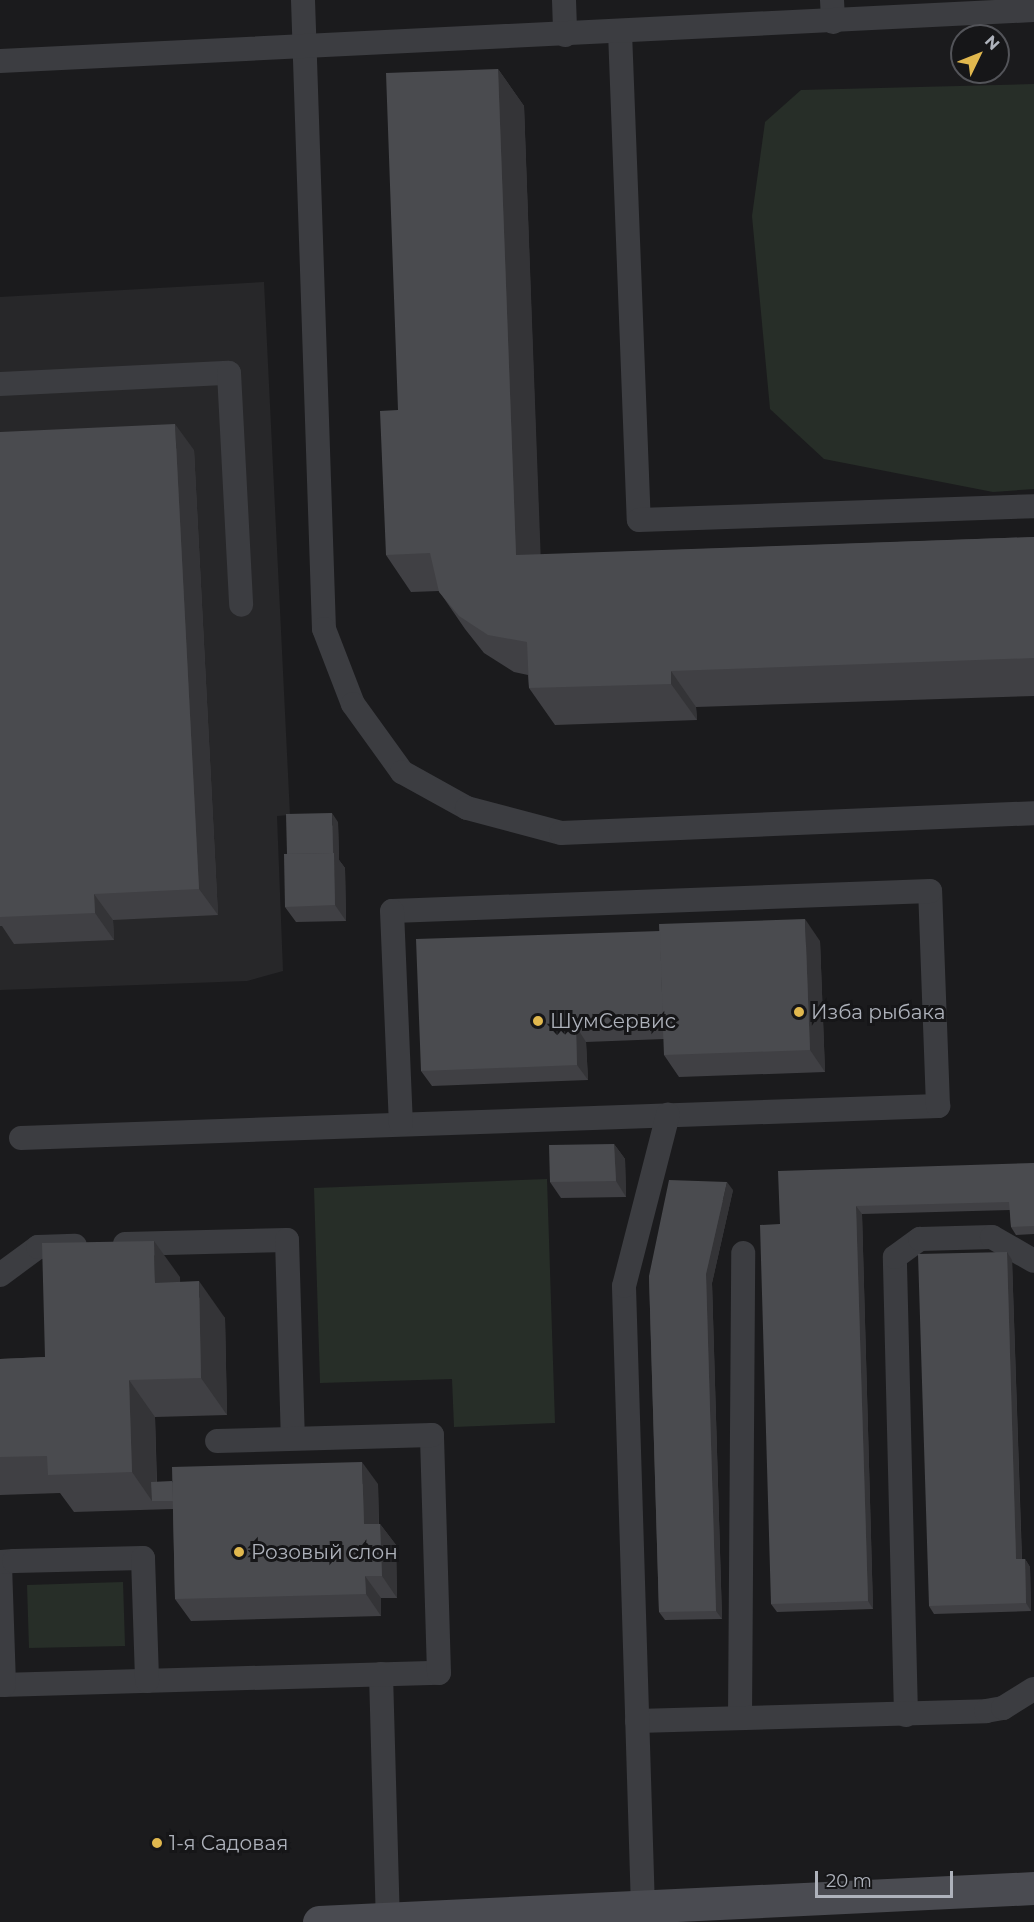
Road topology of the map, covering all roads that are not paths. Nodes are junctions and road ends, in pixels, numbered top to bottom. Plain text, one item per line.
1 (303, 0) edge
2 (564, 0) edge
3 (1034, 10) edge
4 (833, 11) edge
5 (620, 32) junction
6 (565, 35) junction
7 (305, 46) junction
8 (0, 61) edge
9 (0, 384) edge
10 (1034, 506) edge
11 (242, 605) dead end
12 (1034, 813) edge
13 (668, 1115) junction
14 (401, 1124) junction
15 (21, 1138) dead end
16 (743, 1253) dead end
17 (1034, 1261) edge
18 (0, 1275) edge
19 (293, 1438) junction
20 (217, 1441) dead end
21 (381, 1674) junction
22 (147, 1681) junction
23 (2, 1685) edge
24 (1034, 1689) edge
25 (906, 1715) junction
26 (740, 1718) junction
27 (638, 1721) junction
28 (1034, 1888) edge
29 (644, 1909) junction
30 (388, 1919) junction
31 (319, 1922) edge

1 - 7 lane
2 - 6 lane
3 - 4 lane
4 - 5 lane
5 - 6 lane
5 - 10 lane
6 - 7 lane
7 - 8 lane
7 - 12 lane
9 - 11 lane
13 - 14 lane
13 - 14 lane
13 - 27 lane
14 - 15 lane
16 - 26 lane
17 - 25 lane
18 - 19 lane
19 - 20 lane
19 - 21 lane
21 - 22 lane
21 - 30 lane
22 - 23 lane
22 - 23 lane
24 - 25 lane
25 - 26 lane
26 - 27 lane
27 - 29 lane
28 - 29 main road
29 - 30 main road
30 - 31 main road

